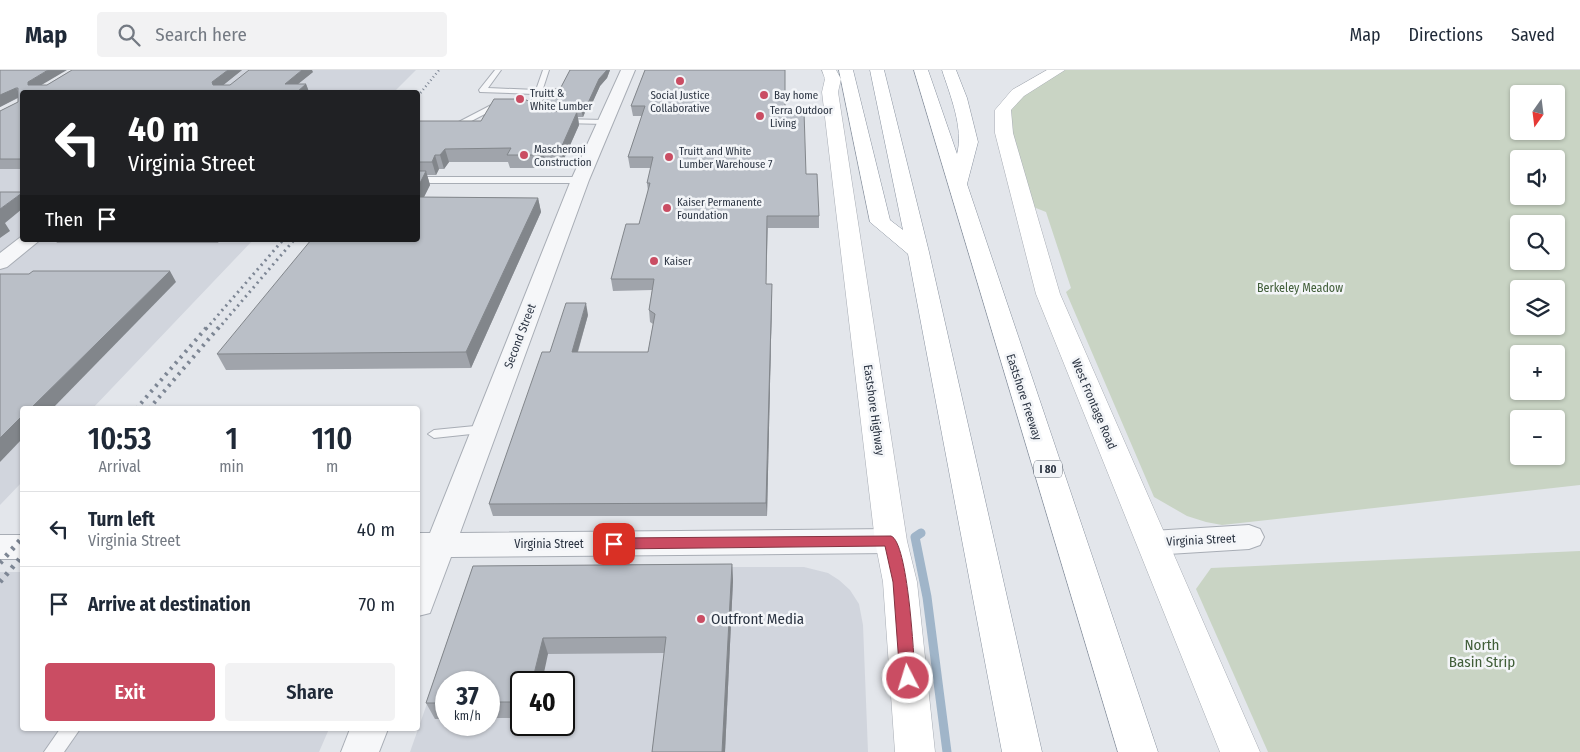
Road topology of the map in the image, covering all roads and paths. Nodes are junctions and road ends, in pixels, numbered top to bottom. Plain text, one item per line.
1 (498, 70) edge
2 (546, 70) edge
3 (628, 70) edge
4 (846, 70) edge
5 (877, 70) edge
6 (921, 70) edge
7 (949, 70) edge
8 (1058, 70) edge
9 (825, 77) edge
10 (515, 92) junction
11 (539, 92) junction
12 (605, 122) junction
13 (451, 128) edge
14 (420, 180) edge
15 (580, 180) junction
16 (957, 186) junction
17 (27, 242) edge
18 (918, 252) junction
19 (0, 263) edge
20 (484, 429) junction
21 (434, 434) dead end
22 (1250, 537) dead end
23 (891, 541) junction
24 (1152, 543) junction
25 (429, 545) edge
26 (0, 547) edge
27 (20, 547) edge
28 (420, 592) edge
29 (69, 731) edge
30 (368, 731) edge
31 (53, 752) edge
32 (360, 752) edge
33 (915, 752) edge
34 (1022, 752) edge
35 (1138, 752) edge
36 (1240, 752) edge

1 - 10 lane
2 - 11 lane
3 - 12 street, Second Street
4 - 18 main road
5 - 18 main road
6 - 16 main road, Eastshore Freeway / I 80
7 - 16 main road
8 - 24 main road, West Frontage Road
9 - 23 main road, Eastshore Highway
10 - 11 lane
10 - 13 lane
11 - 12 lane
12 - 15 street, Second Street
14 - 15 lane
15 - 20 street, Second Street
16 - 35 main road, Eastshore Freeway / I 80
17 - 19 street
18 - 34 main road
20 - 21 lane
20 - 25 street, Second Street
22 - 24 street, Virginia Street
23 - 25 street, Virginia Street
23 - 33 main road, Eastshore Highway
24 - 36 main road, West Frontage Road
25 - 28 street, Second Street
26 - 27 street
29 - 31 lane
30 - 32 street

